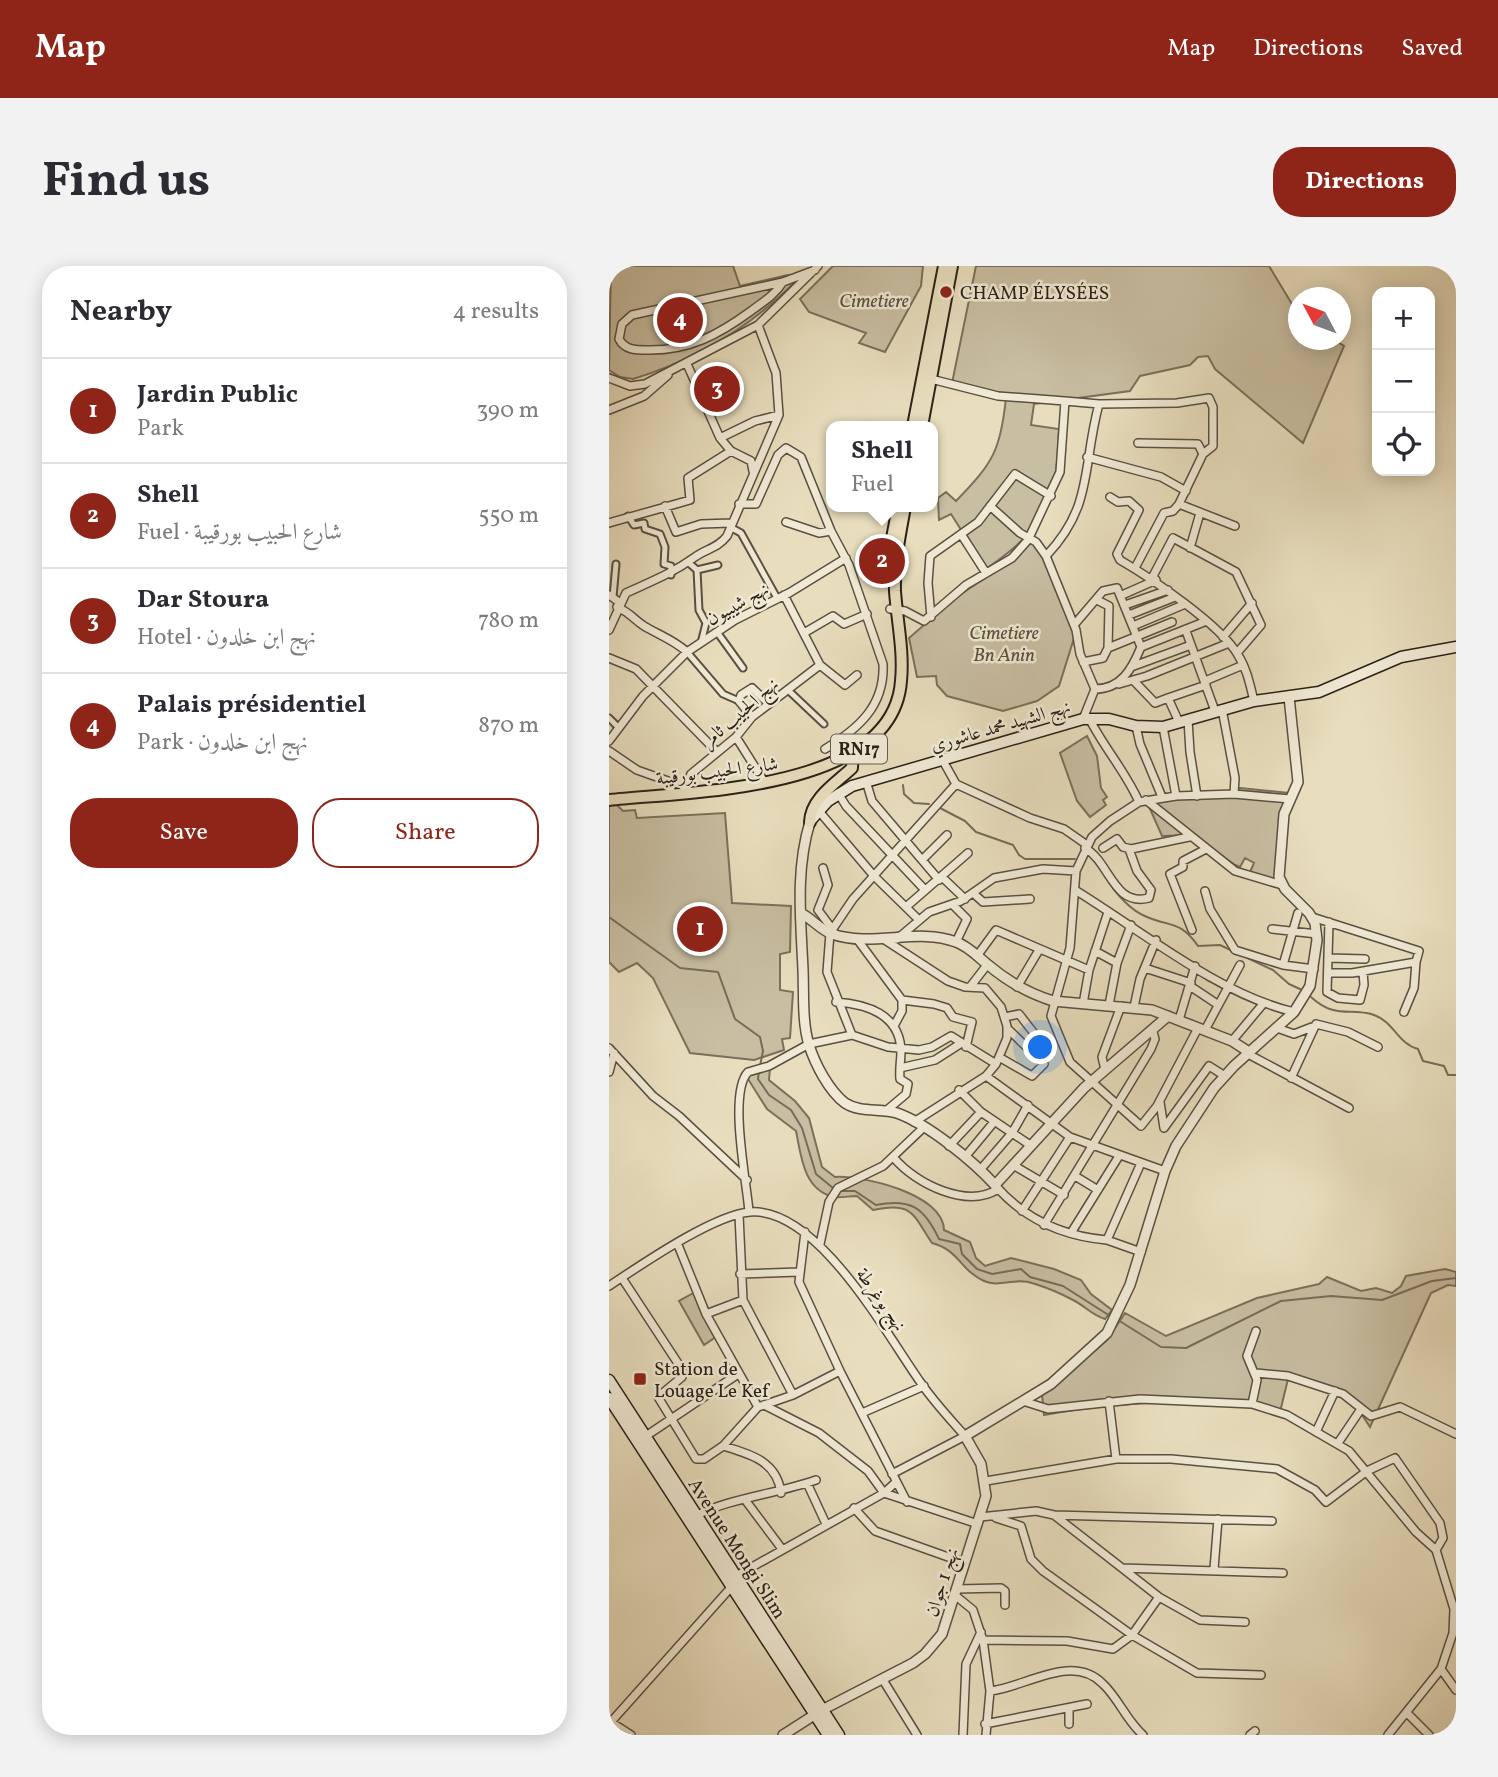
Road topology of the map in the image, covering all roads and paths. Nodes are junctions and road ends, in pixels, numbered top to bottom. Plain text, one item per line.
1 (944, 266) edge
2 (952, 266) edge
3 (817, 268) edge
4 (783, 282) junction
5 (758, 325) junction
6 (687, 364) junction
7 (669, 373) junction
8 (609, 378) edge
9 (927, 378) junction
10 (1065, 401) junction
11 (1099, 404) junction
12 (609, 410) edge
13 (779, 415) junction
14 (914, 421) edge
15 (923, 421) edge
16 (720, 438) junction
17 (1138, 443) dead end
18 (731, 451) junction
19 (1203, 454) junction
20 (1087, 457) junction
21 (753, 471) junction
22 (1185, 491) junction
23 (1051, 496) junction
24 (1110, 497) dead end
25 (739, 504) junction
26 (1179, 505) junction
27 (665, 506) junction
28 (990, 506) junction
29 (897, 512) edge
30 (904, 512) edge
31 (1200, 513) junction
32 (628, 516) junction
33 (786, 522) dead end
34 (609, 523) edge
35 (731, 525) junction
36 (1235, 526) dead end
37 (831, 531) junction
38 (961, 534) junction
39 (1029, 538) junction
40 (1190, 548) junction
41 (1046, 556) junction
42 (846, 558) junction
43 (689, 562) junction
44 (616, 564) dead end
45 (718, 565) dead end
46 (1135, 568) junction
47 (697, 570) junction
48 (986, 573) junction
49 (671, 575) junction
50 (1154, 579) junction
51 (1168, 590) junction
52 (1122, 595) junction
53 (780, 597) junction
54 (1175, 597) junction
55 (615, 600) edge
56 (1097, 600) junction
57 (1252, 603) junction
58 (1125, 605) junction
59 (1183, 605) junction
60 (894, 610) junction
61 (867, 614) junction
62 (1129, 615) junction
63 (931, 617) junction
64 (1173, 622) dead end
65 (1204, 622) junction
66 (1075, 625) junction
67 (1133, 626) junction
68 (609, 631) edge
69 (1186, 631) junction
70 (717, 632) junction
71 (804, 633) junction
72 (1137, 636) junction
73 (1226, 640) junction
74 (701, 643) junction
75 (1191, 645) junction
76 (1141, 647) junction
77 (1456, 647) edge
78 (1108, 648) junction
79 (687, 653) junction
80 (1237, 653) junction
81 (1196, 656) junction
82 (609, 658) edge
83 (1083, 662) junction
84 (820, 665) junction
85 (1243, 665) junction
86 (1132, 667) junction
87 (743, 668) dead end
88 (857, 675) dead end
89 (1133, 681) junction
90 (1205, 683) junction
91 (1114, 685) junction
92 (652, 687) junction
93 (1095, 689) junction
94 (788, 690) junction
95 (1289, 697) junction
96 (1168, 698) junction
97 (739, 701) junction
98 (1254, 701) junction
99 (768, 703) junction
100 (1218, 710) junction
101 (752, 717) junction
102 (609, 718) edge
103 (1086, 719) junction
104 (1184, 721) junction
105 (824, 724) dead end
106 (1136, 726) junction
107 (1163, 727) junction
108 (619, 728) junction
109 (736, 737) junction
110 (609, 741) edge
111 (825, 749) dead end
112 (853, 749) junction
113 (609, 751) edge
114 (717, 752) junction
115 (942, 760) junction
116 (764, 781) junction
117 (866, 781) junction
118 (956, 784) junction
119 (677, 791) junction
120 (838, 793) junction
121 (1234, 794) junction
122 (1175, 796) junction
123 (1197, 796) junction
124 (1162, 797) junction
125 (609, 799) edge
126 (1290, 799) junction
127 (1142, 801) junction
128 (818, 810) junction
129 (810, 822) junction
130 (947, 835) dead end
131 (1189, 836) junction
132 (906, 839) junction
133 (1086, 846) junction
134 (1103, 848) dead end
135 (1129, 849) junction
136 (1206, 849) junction
137 (968, 853) dead end
138 (892, 855) junction
139 (922, 860) junction
140 (823, 868) dead end
141 (1076, 871) junction
142 (874, 876) junction
143 (940, 878) junction
144 (1282, 885) junction
145 (925, 890) junction
146 (1075, 890) junction
147 (1205, 891) dead end
148 (973, 893) junction
149 (965, 899) junction
150 (1030, 899) dead end
151 (953, 905) junction
152 (906, 906) junction
153 (818, 910) junction
154 (1108, 912) junction
155 (801, 913) junction
156 (1298, 913) dead end
157 (1312, 917) junction
158 (811, 918) junction
159 (919, 920) junction
160 (1329, 922) junction
161 (1131, 925) junction
162 (1272, 929) dead end
163 (1192, 930) dead end
164 (831, 932) junction
165 (1292, 933) junction
166 (1317, 934) junction
167 (857, 939) junction
168 (896, 939) junction
169 (885, 940) junction
170 (1156, 940) junction
171 (956, 942) junction
172 (1039, 950) junction
173 (1095, 951) junction
174 (977, 956) junction
175 (1328, 958) junction
176 (1365, 959) dead end
177 (1067, 961) junction
178 (1416, 962) junction
179 (1117, 963) junction
180 (987, 965) junction
181 (1240, 965) dead end
182 (1283, 965) junction
183 (1195, 966) junction
184 (1145, 968) junction
185 (1314, 969) junction
186 (1089, 970) junction
187 (1363, 971) junction
188 (1328, 973) junction
189 (1190, 984) junction
190 (1227, 985) junction
191 (971, 987) junction
192 (1017, 987) junction
193 (902, 1000) junction
194 (1053, 1001) junction
195 (837, 1002) junction
196 (1083, 1004) junction
197 (1217, 1004) junction
198 (1263, 1004) junction
199 (1109, 1005) junction
200 (1121, 1006) junction
201 (1134, 1007) junction
202 (1294, 1012) junction
203 (1404, 1012) dead end
204 (1168, 1016) junction
205 (1005, 1017) junction
206 (1179, 1020) junction
207 (894, 1026) junction
208 (1313, 1027) junction
209 (1277, 1028) junction
210 (1007, 1029) junction
211 (1202, 1029) junction
212 (1153, 1032) junction
213 (852, 1035) junction
214 (1232, 1041) junction
215 (809, 1044) junction
216 (963, 1046) junction
217 (1378, 1047) dead end
218 (901, 1049) junction
219 (1048, 1050) dead end
220 (612, 1051) edge
221 (1249, 1053) junction
222 (998, 1060) junction
223 (900, 1068) junction
224 (1105, 1070) junction
225 (609, 1072) edge
226 (986, 1076) junction
227 (1224, 1076) junction
228 (1291, 1078) junction
229 (1092, 1082) junction
230 (959, 1090) junction
231 (1160, 1102) junction
232 (1028, 1105) junction
233 (1116, 1106) junction
234 (1349, 1108) dead end
235 (887, 1110) junction
236 (981, 1112) junction
237 (994, 1122) junction
238 (1052, 1123) junction
239 (918, 1125) junction
240 (1012, 1133) junction
241 (1070, 1137) junction
242 (1030, 1144) junction
243 (949, 1146) junction
244 (1093, 1147) junction
245 (1119, 1156) junction
246 (965, 1157) junction
247 (894, 1158) junction
248 (1140, 1163) junction
249 (1013, 1165) junction
250 (980, 1170) junction
251 (1165, 1171) junction
252 (1075, 1176) junction
253 (747, 1181) junction
254 (1041, 1181) junction
255 (996, 1187) junction
256 (1098, 1190) junction
257 (1064, 1195) junction
258 (1022, 1211) junction
259 (750, 1212) junction
260 (739, 1215) junction
261 (1044, 1225) junction
262 (805, 1232) junction
263 (1071, 1233) junction
264 (1107, 1240) junction
265 (820, 1244) junction
266 (678, 1245) junction
267 (1141, 1252) junction
268 (799, 1272) junction
269 (740, 1274) junction
270 (622, 1278) junction
271 (610, 1285) edge
272 (743, 1300) junction
273 (706, 1314) junction
274 (1256, 1331) dead end
275 (840, 1371) junction
276 (1256, 1373) junction
277 (738, 1374) junction
278 (609, 1380) edge
279 (923, 1386) junction
280 (1335, 1391) junction
281 (793, 1395) junction
282 (609, 1398) edge
283 (1109, 1401) junction
284 (1025, 1402) junction
285 (1252, 1404) junction
286 (761, 1406) junction
287 (1361, 1409) junction
288 (862, 1413) junction
289 (671, 1419) junction
290 (1316, 1432) junction
291 (1456, 1434) edge
292 (646, 1436) junction
293 (965, 1436) junction
294 (1338, 1443) junction
295 (723, 1446) junction
296 (1117, 1459) junction
297 (1367, 1471) junction
298 (894, 1478) junction
299 (816, 1480) dead end
300 (986, 1481) junction
301 (807, 1483) junction
302 (781, 1493) junction
303 (884, 1493) junction
304 (746, 1501) junction
305 (907, 1503) junction
306 (854, 1508) junction
307 (1054, 1514) junction
308 (692, 1517) junction
309 (996, 1518) junction
310 (1218, 1519) junction
311 (979, 1521) junction
312 (1272, 1521) dead end
313 (826, 1524) junction
314 (782, 1549) junction
315 (1436, 1550) junction
316 (965, 1563) junction
317 (1122, 1568) junction
318 (1214, 1569) junction
319 (1283, 1573) dead end
320 (735, 1581) junction
321 (957, 1592) junction
322 (1159, 1597) junction
323 (1005, 1605) dead end
324 (1245, 1622) dead end
325 (981, 1631) junction
326 (1132, 1634) junction
327 (983, 1640) junction
328 (1441, 1669) junction
329 (1261, 1675) dead end
330 (883, 1680) junction
331 (1456, 1690) edge
332 (990, 1691) junction
333 (1087, 1704) dead end
334 (1069, 1709) junction
335 (818, 1712) junction
336 (1407, 1713) junction
337 (610, 1721) edge
338 (985, 1724) junction
339 (1069, 1724) dead end
340 (619, 1732) edge
341 (784, 1734) edge
342 (631, 1735) edge
343 (828, 1735) edge
344 (839, 1735) edge
345 (917, 1735) edge
346 (963, 1735) edge
347 (986, 1735) edge
348 (1143, 1735) edge
349 (1388, 1735) edge
350 (1429, 1735) edge

1 - 9 main road
2 - 9 main road
3 - 4 street
3 - 5 street
4 - 4 street
5 - 6 street
5 - 13 street
6 - 7 street
6 - 16 street
7 - 8 street
7 - 12 street
9 - 10 street
9 - 14 main road
9 - 15 main road
10 - 11 street
10 - 23 street
11 - 19 street
11 - 20 street
13 - 16 street
13 - 21 street
16 - 18 street
17 - 19 street
18 - 21 street
18 - 27 street
19 - 22 street
20 - 22 street
20 - 41 street
21 - 25 street
22 - 26 street
23 - 28 street
23 - 39 street
24 - 46 street
25 - 35 street
25 - 37 street
26 - 31 street
26 - 46 street
27 - 32 street
27 - 35 street
28 - 38 street
28 - 39 street
29 - 60 main road, شارع الحبيب بورقيبة / RN17
30 - 60 main road, شارع الحبيب بورقيبة / RN17
31 - 36 street
31 - 40 street
32 - 34 street
32 - 49 street
33 - 37 street
35 - 43 street
35 - 53 street
37 - 42 street
38 - 48 street
38 - 63 street
39 - 41 street
39 - 48 street
40 - 50 street
40 - 57 street
41 - 66 street
42 - 53 street, نهج شيبيون
42 - 61 street
43 - 47 street
43 - 49 street
44 - 55 street
45 - 47 street
46 - 50 street
47 - 74 street
48 - 63 street
49 - 55 street
50 - 51 street
50 - 52 street
51 - 54 street
51 - 58 street
52 - 56 street
52 - 58 street
53 - 70 street, نهج شيبيون
53 - 71 street
54 - 59 street
54 - 62 street
55 - 68 street
55 - 79 street
56 - 66 street
56 - 78 street
57 - 73 street
57 - 80 street
58 - 62 street
59 - 65 street
59 - 67 street
60 - 63 street
60 - 112 main road, شارع الحبيب بورقيبة / RN17
61 - 71 street
61 - 111 street
62 - 67 street
64 - 72 street
65 - 69 street
65 - 73 street
66 - 83 street
67 - 72 street
69 - 75 street
69 - 76 street
70 - 74 street, نهج شيبيون
70 - 87 street
71 - 84 street
72 - 76 street
72 - 78 street
73 - 80 street
73 - 81 street
74 - 79 street, نهج شيبيون
75 - 81 street
75 - 86 street
76 - 86 street
77 - 95 main road, نهج الشهيد محمد عاشوري
78 - 83 street
79 - 92 street, نهج شيبيون
79 - 97 street
80 - 85 street
81 - 89 street
81 - 90 street
82 - 92 street
83 - 93 street
84 - 88 street
84 - 94 street, نهج الحبيب ثامر
85 - 90 street
85 - 98 street
86 - 91 street
89 - 91 street
89 - 96 street
90 - 96 street
90 - 100 street
91 - 93 street
92 - 108 street, نهج شيبيون
92 - 114 street
93 - 103 street
94 - 99 street, نهج الحبيب ثامر
94 - 105 street
95 - 98 main road, نهج الشهيد محمد عاشوري
95 - 126 street
96 - 104 street
97 - 99 street
97 - 101 street
98 - 100 main road, نهج الشهيد محمد عاشوري
99 - 101 street, نهج الحبيب ثامر
100 - 104 main road, نهج الشهيد محمد عاشوري
100 - 121 street
101 - 109 street, نهج الحبيب ثامر
102 - 108 street
103 - 106 main road, نهج الشهيد محمد عاشوري
103 - 115 main road, نهج الشهيد محمد عاشوري
103 - 127 street
104 - 107 main road, نهج الشهيد محمد عاشوري
104 - 123 street
106 - 107 main road, نهج الشهيد محمد عاشوري
106 - 124 street
107 - 122 street
108 - 110 street, نهج شيبيون
109 - 114 street, نهج الحبيب ثامر
109 - 116 street
112 - 116 main road, شارع الحبيب بورقيبة / RN17
112 - 129 main road
113 - 119 street
114 - 119 street, نهج الحبيب ثامر
115 - 117 main road, نهج الشهيد محمد عاشوري
115 - 118 street
116 - 119 main road, شارع الحبيب بورقيبة / RN17
117 - 120 main road, نهج الشهيد محمد عاشوري
117 - 132 street
118 - 132 street
118 - 133 street
119 - 125 main road, شارع الحبيب بورقيبة / RN17
120 - 128 main road, نهج الشهيد محمد عاشوري
120 - 138 street
121 - 123 street
121 - 126 street
122 - 123 street
122 - 124 street
124 - 127 street
126 - 144 street
127 - 131 street
127 - 133 street
128 - 129 main road, نهج الشهيد محمد عاشوري
128 - 142 street
129 - 155 street
130 - 139 street
131 - 135 street
131 - 136 street
132 - 138 street
132 - 139 street
133 - 135 street
133 - 141 street
134 - 135 street
136 - 144 street
136 - 163 street
137 - 143 street
138 - 142 street
138 - 145 street
139 - 143 street
140 - 153 street
141 - 146 street
141 - 148 street
142 - 152 street
142 - 164 street
143 - 145 street
143 - 149 street
144 - 157 street
145 - 152 street
146 - 154 street
146 - 177 street
147 - 182 street
148 - 149 street
148 - 150 street
149 - 151 street
151 - 159 street
151 - 171 street
152 - 159 street
153 - 158 street
153 - 164 street
154 - 161 street
154 - 173 street
155 - 158 street
155 - 215 street
156 - 165 street
157 - 160 street
157 - 166 street
158 - 164 street
159 - 168 street
160 - 175 street
160 - 178 street
161 - 170 street
161 - 179 street
162 - 165 street
164 - 167 street
164 - 195 street
165 - 166 street
165 - 182 street
166 - 185 street
167 - 169 street
167 - 193 street
168 - 169 street
168 - 171 street
169 - 191 street
170 - 183 street
170 - 184 street
171 - 174 street
172 - 174 street
172 - 177 street
172 - 192 street
173 - 179 street
173 - 186 street
174 - 180 street
175 - 176 street
175 - 188 street
177 - 186 street
177 - 194 street
178 - 187 street
178 - 203 street
179 - 199 street
180 - 191 street
180 - 192 street
181 - 190 street
182 - 185 street
183 - 189 street
183 - 190 street
184 - 189 street
184 - 201 street
185 - 202 street
186 - 196 street
187 - 188 street
187 - 188 street
189 - 197 street
189 - 206 street
190 - 197 street
190 - 198 street
191 - 205 street
192 - 194 street
193 - 207 street
193 - 216 street
194 - 196 street
194 - 229 street
195 - 207 street
195 - 213 street
196 - 199 street
197 - 211 street
198 - 202 street
198 - 214 street
199 - 200 street
200 - 201 street
200 - 224 street
201 - 204 street
202 - 209 street
204 - 206 street
204 - 212 street
205 - 210 street
205 - 219 street
206 - 211 street
207 - 218 street
208 - 209 street
208 - 217 street
208 - 228 street
209 - 221 street
210 - 222 street
210 - 222 street
211 - 214 street
211 - 231 street
212 - 224 street
212 - 233 street
213 - 215 street
213 - 218 street
214 - 221 street
215 - 235 street
215 - 253 street
216 - 218 street
216 - 222 street
216 - 223 street
218 - 223 street
220 - 225 street
220 - 253 street
221 - 227 street
221 - 228 street
222 - 226 street
223 - 235 street
224 - 229 street
226 - 230 street
226 - 232 street
227 - 231 street
227 - 251 street
228 - 234 street
229 - 233 street
229 - 238 street
230 - 236 street
230 - 239 street
231 - 233 street
232 - 238 street
232 - 240 street
233 - 244 street
235 - 239 street
236 - 237 street
236 - 243 street
237 - 240 street
237 - 246 street
238 - 241 street
238 - 242 street
239 - 243 street
239 - 247 street
240 - 242 street
240 - 250 street
241 - 244 street
241 - 254 street
242 - 249 street
243 - 246 street
244 - 245 street
244 - 252 street
245 - 248 street
245 - 256 street
246 - 250 street
247 - 255 street
247 - 265 street
248 - 251 street
248 - 264 street
249 - 254 street
249 - 255 street
250 - 255 street
251 - 267 street
252 - 256 street
252 - 257 street
253 - 259 street
254 - 257 street
254 - 258 street
255 - 258 street
256 - 263 street
257 - 261 street
258 - 261 street
259 - 260 street
259 - 262 street, نهج يوغرطة
260 - 266 street
260 - 269 street
261 - 263 street
262 - 265 street, نهج يوغرطة
262 - 268 street
263 - 264 street
264 - 267 street
265 - 279 street, نهج يوغرطة
266 - 270 street
266 - 273 street
267 - 284 street
268 - 269 street
268 - 275 street
269 - 272 street
270 - 271 street
270 - 289 street
272 - 273 street
272 - 281 street
273 - 277 street
274 - 276 street
275 - 281 street
275 - 288 street
276 - 280 street
276 - 285 street
277 - 286 street
277 - 289 street
278 - 292 main road, Avenue Mongi Slim
279 - 288 street
279 - 293 street, نهج يوغرطة
280 - 287 street
280 - 290 street
281 - 286 street
282 - 308 main road, Avenue Mongi Slim
283 - 284 street
283 - 285 street
283 - 296 street
284 - 293 street
285 - 290 street
286 - 295 street
286 - 303 street
287 - 291 street
287 - 294 street
288 - 298 street
289 - 292 street
289 - 295 street
290 - 294 street
292 - 308 main road, Avenue Mongi Slim
293 - 298 street
293 - 300 street
294 - 297 street
295 - 302 street
296 - 297 street
296 - 300 street
297 - 315 street
297 - 315 street
298 - 303 street
298 - 305 street
299 - 301 street
300 - 311 street, نهج 1 جوان
301 - 302 street
301 - 313 street
302 - 304 street
303 - 305 street
303 - 306 street
304 - 308 street
304 - 314 street
305 - 311 street
306 - 313 street
306 - 316 street
307 - 309 street
307 - 310 street
307 - 317 street
308 - 320 main road, Avenue Mongi Slim
309 - 311 street
309 - 326 street
310 - 312 street
310 - 318 street
311 - 316 street, نهج 1 جوان
313 - 314 street
314 - 320 street
315 - 328 street
316 - 321 street, نهج 1 جوان
317 - 318 street
317 - 322 street
318 - 319 street
320 - 335 main road, Avenue Mongi Slim
320 - 337 street
321 - 323 street
321 - 325 street
321 - 330 street, نهج 1 جوان
322 - 324 street
322 - 326 street
325 - 327 street
325 - 346 street
326 - 327 street
326 - 329 street
327 - 332 street
328 - 331 street
328 - 336 street
330 - 335 street, نهج 1 جوان
330 - 345 street
332 - 338 street
332 - 348 street
333 - 334 street
334 - 338 street
334 - 339 street
335 - 341 street, نهج 1 جوان
335 - 343 main road, Avenue Mongi Slim
335 - 344 main road, Avenue Mongi Slim
336 - 349 street
336 - 350 street
337 - 340 street
338 - 347 street
340 - 342 street

